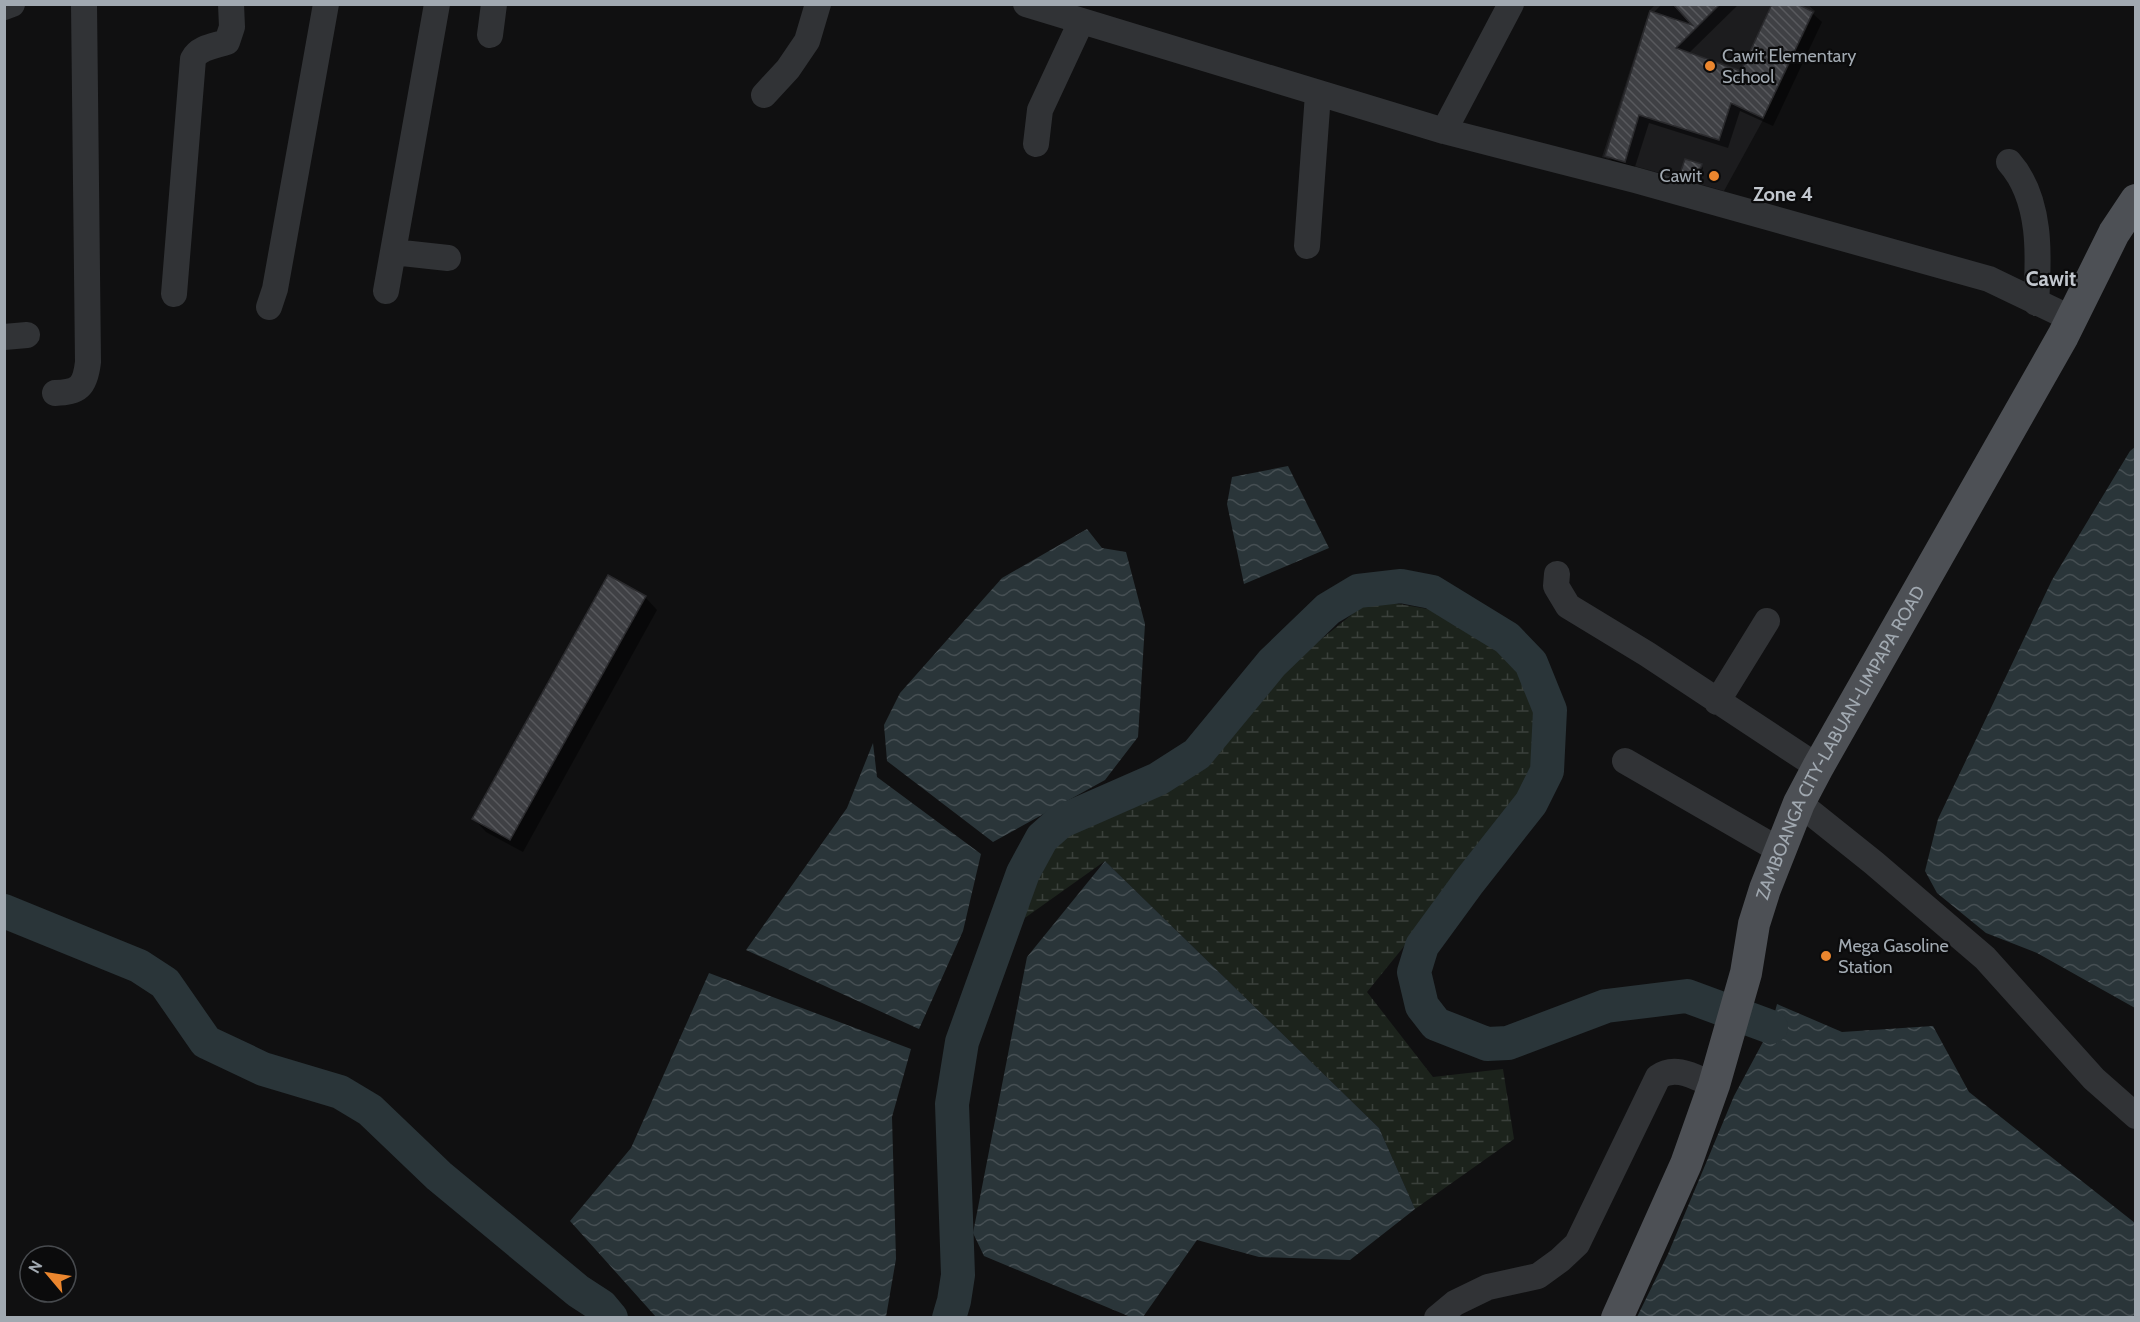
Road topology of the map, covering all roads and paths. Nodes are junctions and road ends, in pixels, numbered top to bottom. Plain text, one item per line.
1 (12, 4) edge
2 (84, 4) edge
3 (231, 4) edge
4 (326, 4) edge
5 (437, 4) edge
6 (495, 4) edge
7 (818, 4) edge
8 (1026, 4) edge
9 (1511, 4) edge
10 (4, 7) edge
11 (1081, 22) junction
12 (490, 35) dead end
13 (1318, 94) junction
14 (764, 95) dead end
15 (1444, 131) junction
16 (1036, 144) dead end
17 (2009, 162) dead end
18 (2136, 200) edge
19 (1307, 246) dead end
20 (393, 252) junction
21 (448, 258) dead end
22 (386, 291) dead end
23 (174, 294) dead end
24 (2036, 303) junction
25 (269, 307) dead end
26 (2072, 319) junction
27 (55, 393) dead end
28 (1557, 573) dead end
29 (1767, 621) dead end
30 (1717, 702) junction
31 (1625, 761) dead end
32 (1818, 767) junction
33 (1800, 803) junction
34 (1781, 851) junction
35 (1714, 1085) junction
36 (2136, 1116) edge
37 (1437, 1317) edge
38 (1617, 1317) edge

1 - 10 street
2 - 27 street
3 - 23 street
4 - 25 street
5 - 20 street
6 - 12 street
7 - 14 street
8 - 11 street
9 - 15 street
11 - 13 street
11 - 16 street
13 - 15 street
13 - 19 street
15 - 24 street
17 - 24 street
18 - 26 main road, ZAMBOANGA CITY-LABUAN-LIMPAPA ROAD
20 - 21 street
20 - 22 street
24 - 26 street
26 - 32 main road, ZAMBOANGA CITY-LABUAN-LIMPAPA ROAD
28 - 30 street
29 - 30 street
30 - 32 street
31 - 34 street
32 - 33 main road, ZAMBOANGA CITY-LABUAN-LIMPAPA ROAD
33 - 34 main road, ZAMBOANGA CITY-LABUAN-LIMPAPA ROAD
33 - 36 street
34 - 35 main road, ZAMBOANGA CITY-LABUAN-LIMPAPA ROAD
35 - 37 street
35 - 38 main road, ZAMBOANGA CITY-LABUAN-LIMPAPA ROAD

